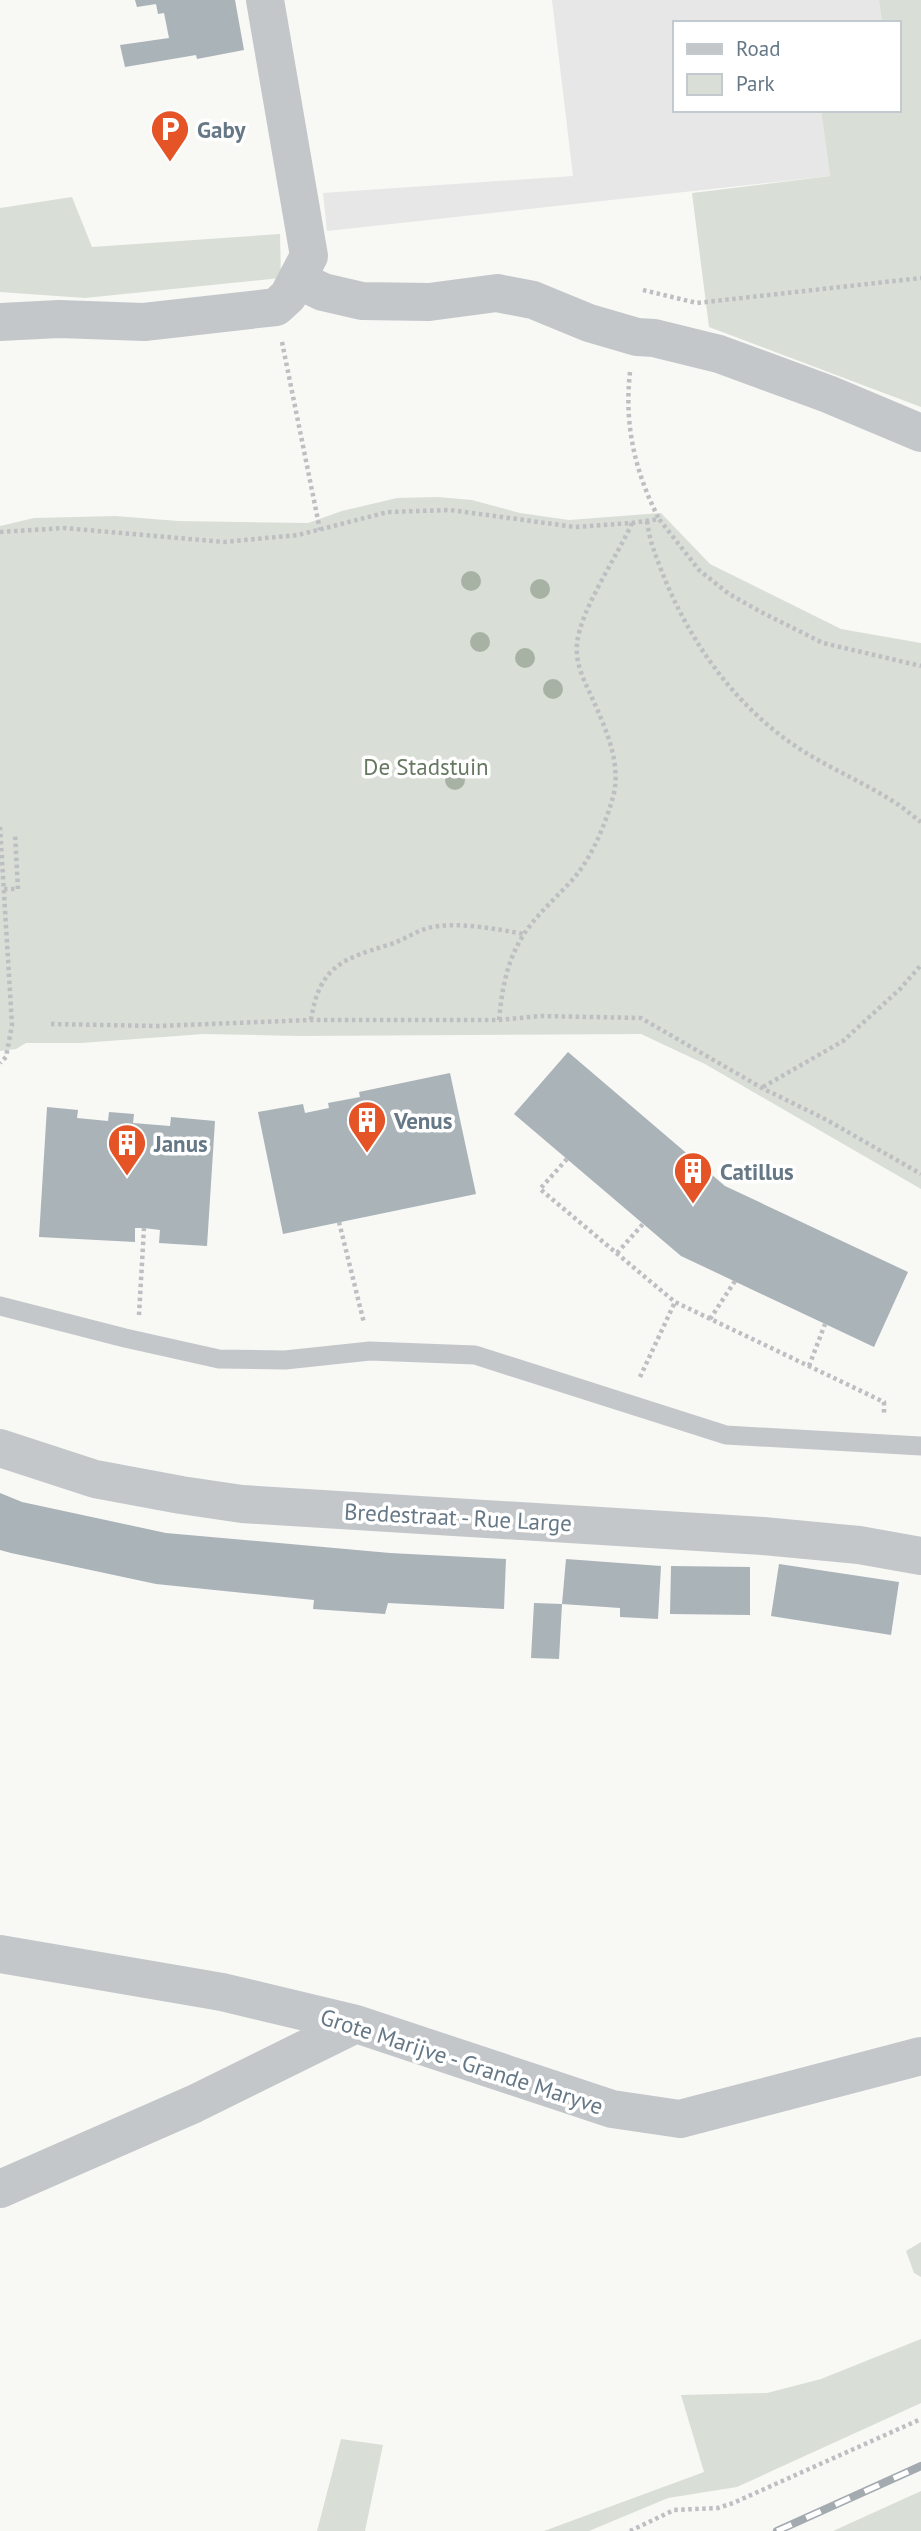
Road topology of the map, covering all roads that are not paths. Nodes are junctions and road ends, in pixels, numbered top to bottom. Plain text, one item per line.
1 (265, 0) edge
2 (294, 281) junction
3 (0, 321) edge
4 (921, 433) edge
5 (0, 1306) edge
6 (921, 1446) edge
7 (0, 1448) edge
8 (921, 1556) edge
9 (0, 1954) edge
10 (356, 2024) junction
11 (921, 2056) edge
12 (0, 2189) edge

1 - 2 street
2 - 3 street
2 - 4 street
5 - 6 lane
7 - 8 street, Bredestraat - Rue Large
9 - 10 street, Grote Marijve - Grande Maryve
10 - 11 street, Grote Marijve - Grande Maryve
10 - 12 street

